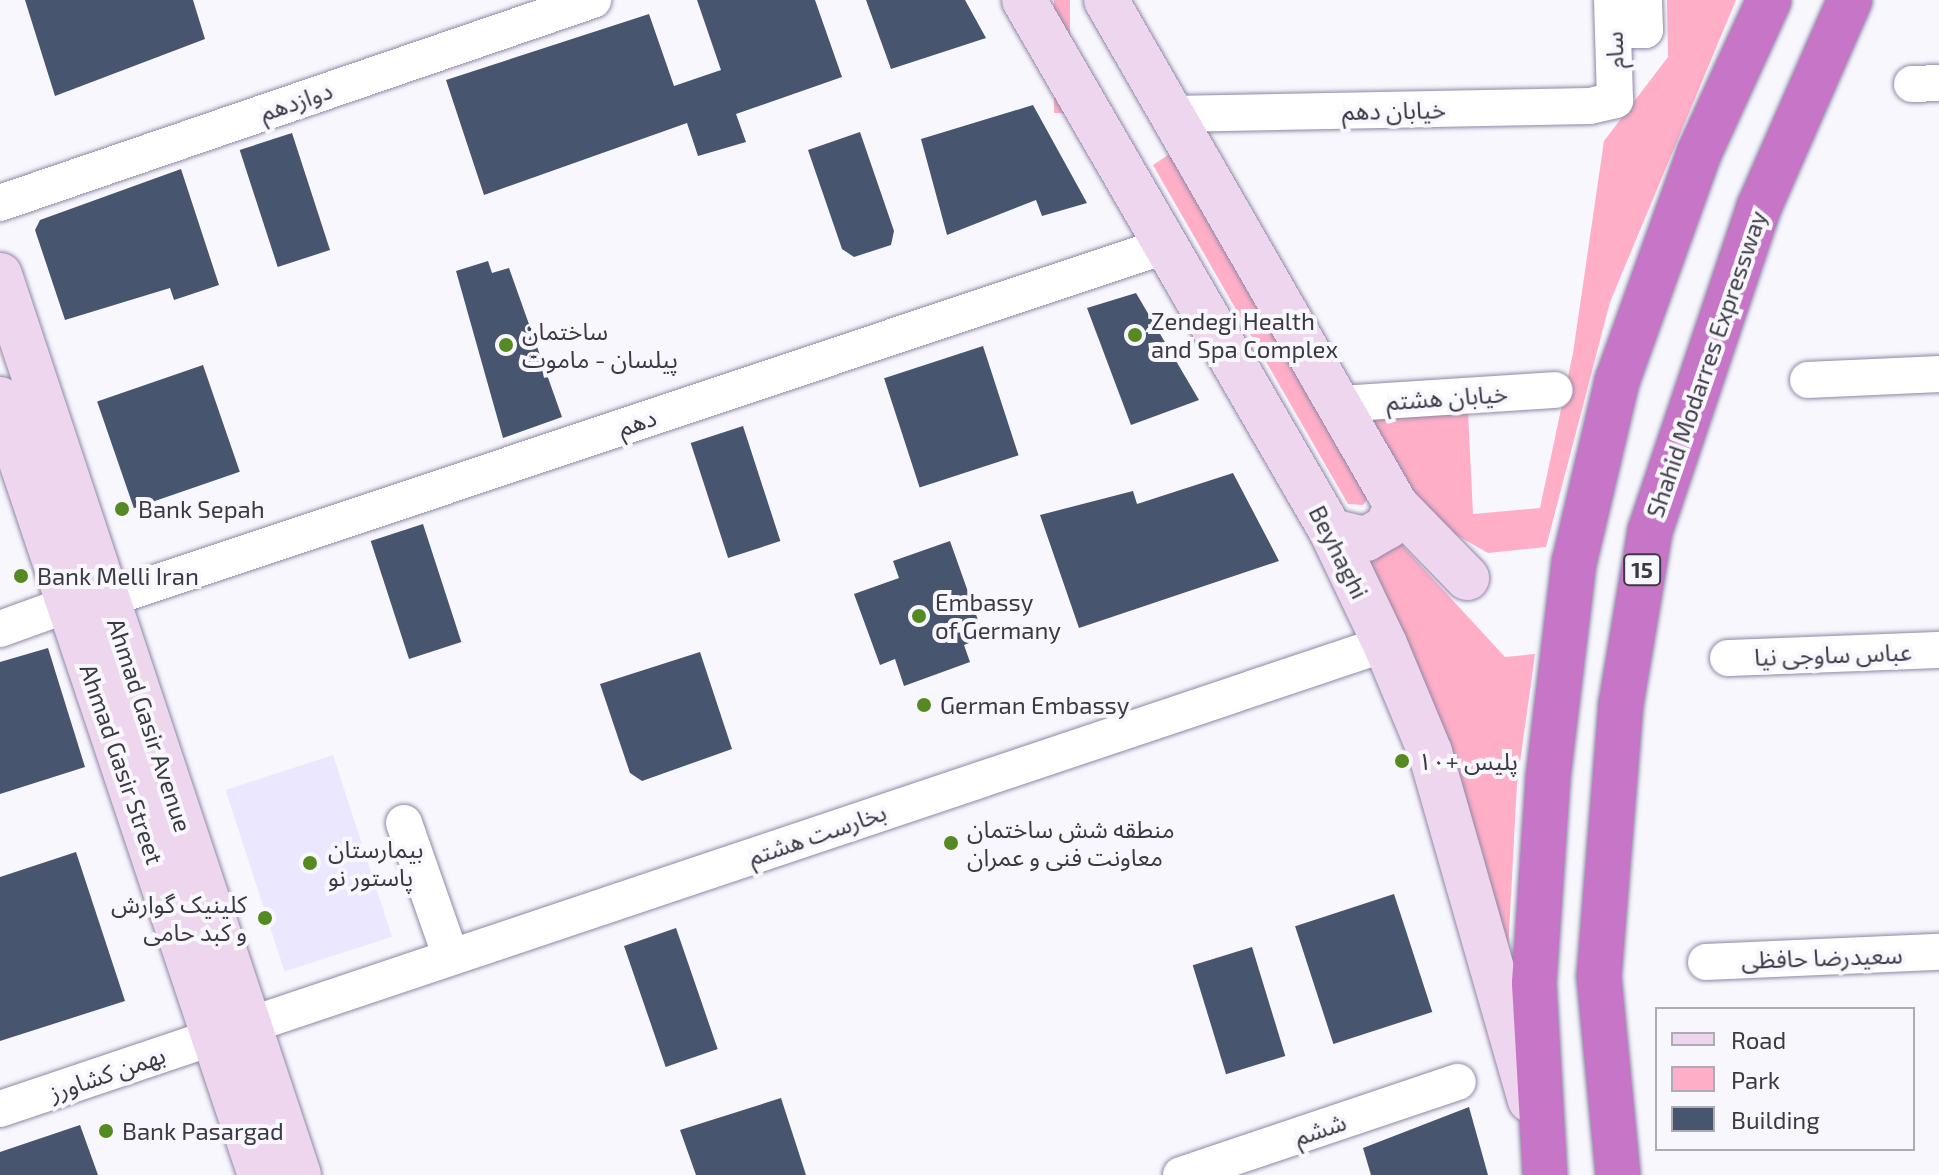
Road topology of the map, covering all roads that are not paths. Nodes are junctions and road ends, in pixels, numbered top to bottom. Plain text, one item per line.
1 (593, 0) edge
2 (1024, 0) edge
3 (1106, 0) edge
4 (1769, 0) edge
5 (1850, 0) edge
6 (1629, 15) edge
7 (1615, 100) joint
8 (1172, 114) junction
9 (1109, 145) junction
10 (0, 203) edge
11 (1167, 245) junction
12 (0, 275) edge
13 (1939, 374) edge
14 (1808, 380) dead end
15 (1555, 390) dead end
16 (0, 399) edge
17 (1339, 404) junction
18 (1396, 505) junction
19 (1331, 531) junction
20 (1467, 578) dead end
21 (88, 602) junction
22 (0, 629) edge
23 (1385, 644) junction
24 (1939, 650) edge
25 (1728, 658) dead end
26 (404, 823) dead end
27 (1939, 952) edge
28 (451, 957) junction
29 (1706, 962) dead end
30 (232, 1031) junction
31 (1458, 1082) dead end
32 (0, 1109) edge
33 (1544, 1164) edge
34 (260, 1175) edge
35 (299, 1175) edge
36 (1181, 1175) edge
37 (1618, 1175) edge

1 - 10 street, دوازدهم
2 - 9 main road, Beyhaghi
3 - 8 main road
4 - 33 highway
5 - 37 highway, Shahid Modarres Expressway / 15
6 - 7 street, سام
7 - 8 street, خیابان دهم
8 - 9 main road
8 - 17 main road
9 - 11 main road, Beyhaghi
11 - 19 main road, Beyhaghi
11 - 21 street, دهم
12 - 21 main road, Ahmad Gasir Avenue
13 - 14 street
15 - 17 street, خیابان هشتم
16 - 21 main road
17 - 18 main road
18 - 19 main road
18 - 20 main road
19 - 23 main road, Beyhaghi
21 - 22 street, دهم
21 - 30 main road, Ahmad Gasir Avenue
23 - 28 street, بخارست هشتم
23 - 33 main road, Beyhaghi
24 - 25 street, عباس ساوجی نیا
26 - 28 street
27 - 29 street, سعیدرضا حافظی
28 - 30 street, بخارست هشتم
30 - 32 street, بهمن کشاورز
30 - 34 main road
30 - 35 main road, Ahmad Gasir Avenue
31 - 36 street, ششم

